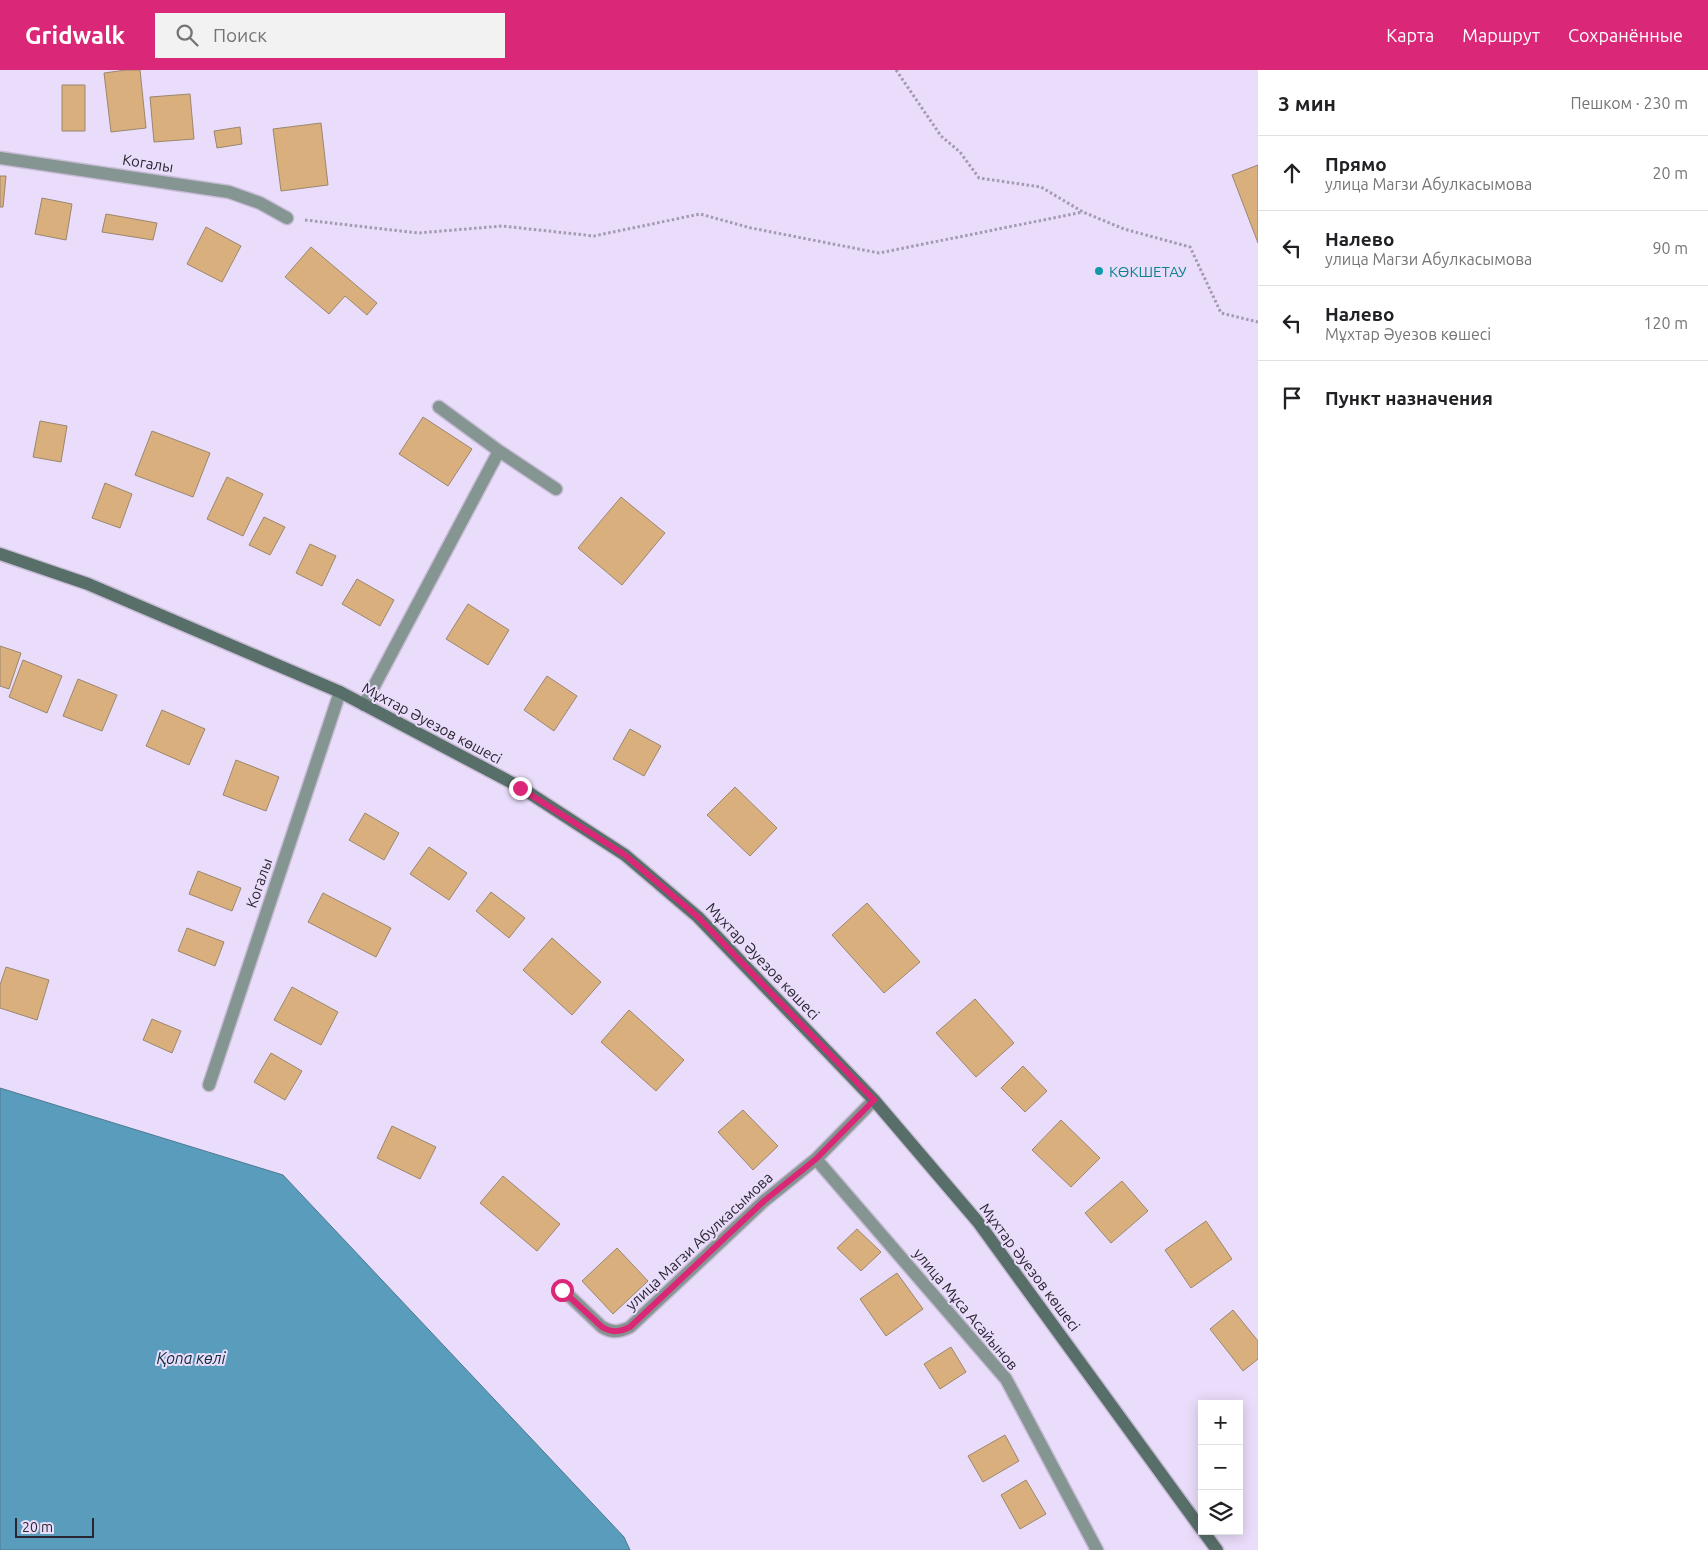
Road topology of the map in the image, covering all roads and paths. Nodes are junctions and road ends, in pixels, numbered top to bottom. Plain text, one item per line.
1 (896, 70) edge
2 (0, 158) edge
3 (1083, 212) junction
4 (287, 218) joint
5 (1258, 322) edge
6 (439, 407) dead end
7 (498, 451) junction
8 (556, 489) dead end
9 (0, 554) edge
10 (340, 692) junction
11 (364, 705) junction
12 (208, 1085) dead end
13 (874, 1100) junction
14 (816, 1159) junction
15 (562, 1290) dead end
16 (1198, 1524) edge
17 (1206, 1535) edge
18 (1096, 1550) edge
19 (1217, 1550) edge

1 - 3 path
2 - 4 street, Когалы
3 - 4 path
3 - 5 path
6 - 7 street
7 - 8 street
7 - 11 street
9 - 10 main road, Мұхтар Әуезов көшесі
10 - 11 main road, Мұхтар Әуезов көшесі
10 - 12 street, Когалы
11 - 13 main road, Мұхтар Әуезов көшесі
13 - 14 street, улица Магзи Абулкасымова
13 - 16 main road, Мұхтар Әуезов көшесі
14 - 15 street, улица Магзи Абулкасымова
14 - 18 street, улица Мұса Асайынов
17 - 19 main road, Мұхтар Әуезов көшесі

